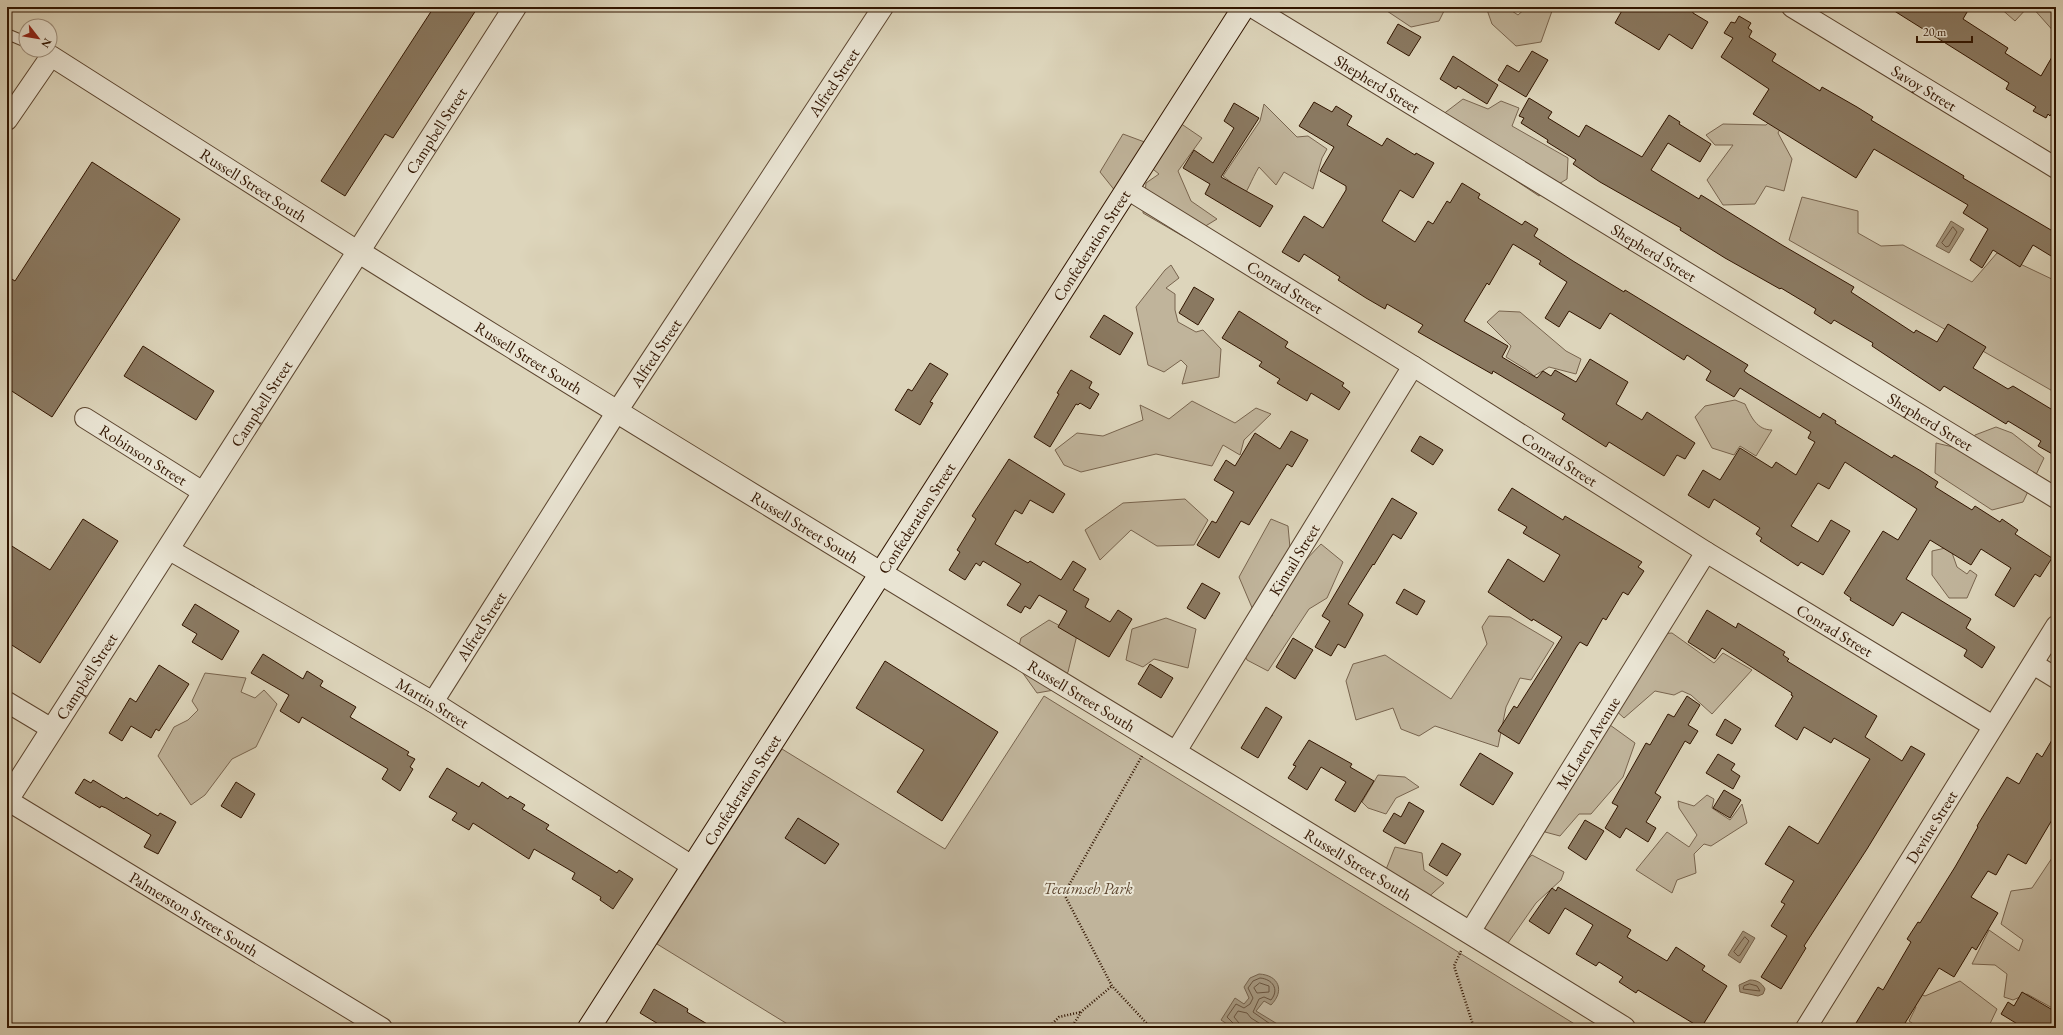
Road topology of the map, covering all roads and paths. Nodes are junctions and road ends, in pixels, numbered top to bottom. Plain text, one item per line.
1 (515, 7) edge
2 (883, 7) edge
3 (1244, 7) edge
4 (1252, 7) edge
5 (1792, 7) edge
6 (7, 34) edge
7 (18, 39) edge
8 (43, 58) edge
9 (54, 58) edge
10 (7, 120) edge
11 (2056, 168) edge
12 (1127, 189) junction
13 (359, 252) junction
14 (1413, 366) junction
15 (616, 413) junction
16 (85, 418) dead end
17 (203, 492) junction
18 (2056, 498) edge
19 (168, 549) junction
20 (1706, 552) junction
21 (882, 572) junction
22 (2056, 626) edge
23 (2033, 664) junction
24 (2056, 678) edge
25 (7, 702) edge
26 (433, 702) junction
27 (1994, 726) junction
28 (52, 729) junction
29 (1152, 739) junction
30 (1175, 753) junction
31 (7, 800) edge
32 (692, 866) junction
33 (1470, 932) junction
34 (1112, 986) junction
35 (1082, 1012) junction
36 (382, 1028) edge
37 (589, 1028) edge
38 (1048, 1028) edge
39 (1071, 1028) edge
40 (1151, 1028) edge
41 (1474, 1028) edge
42 (1624, 1028) edge
43 (1806, 1028) edge

1 - 13 street, Campbell Street
2 - 15 street, Alfred Street
3 - 12 street, Confederation Street
4 - 18 street, Shepherd Street
5 - 11 street, Savoy Street
6 - 7 lane
8 - 10 street
9 - 13 street, Russell Street South
12 - 14 street, Conrad Street
12 - 21 street, Confederation Street
13 - 15 street, Russell Street South
13 - 17 street, Campbell Street
14 - 20 street, Conrad Street
14 - 30 street, Kintail Street
15 - 21 street, Russell Street South
15 - 26 street, Alfred Street
16 - 17 street, Robinson Street
17 - 19 street, Campbell Street
19 - 26 street, Martin Street
19 - 28 street, Campbell Street
20 - 27 street, Conrad Street
20 - 33 street, McLaren Avenue
21 - 29 street, Russell Street South
21 - 32 street, Confederation Street
22 - 23 street, Devine Street
23 - 24 street
23 - 27 street, Devine Street
25 - 28 street
26 - 32 street, Martin Street
27 - 43 street, Devine Street
28 - 31 street, Campbell Street
29 - 30 street, Russell Street South
29 - 34 path
30 - 33 street, Russell Street South
31 - 36 street, Palmerston Street South
32 - 37 street, Confederation Street
33 - 41 path
33 - 42 street, Russell Street South
34 - 35 path
34 - 40 path
35 - 38 path
35 - 39 path

